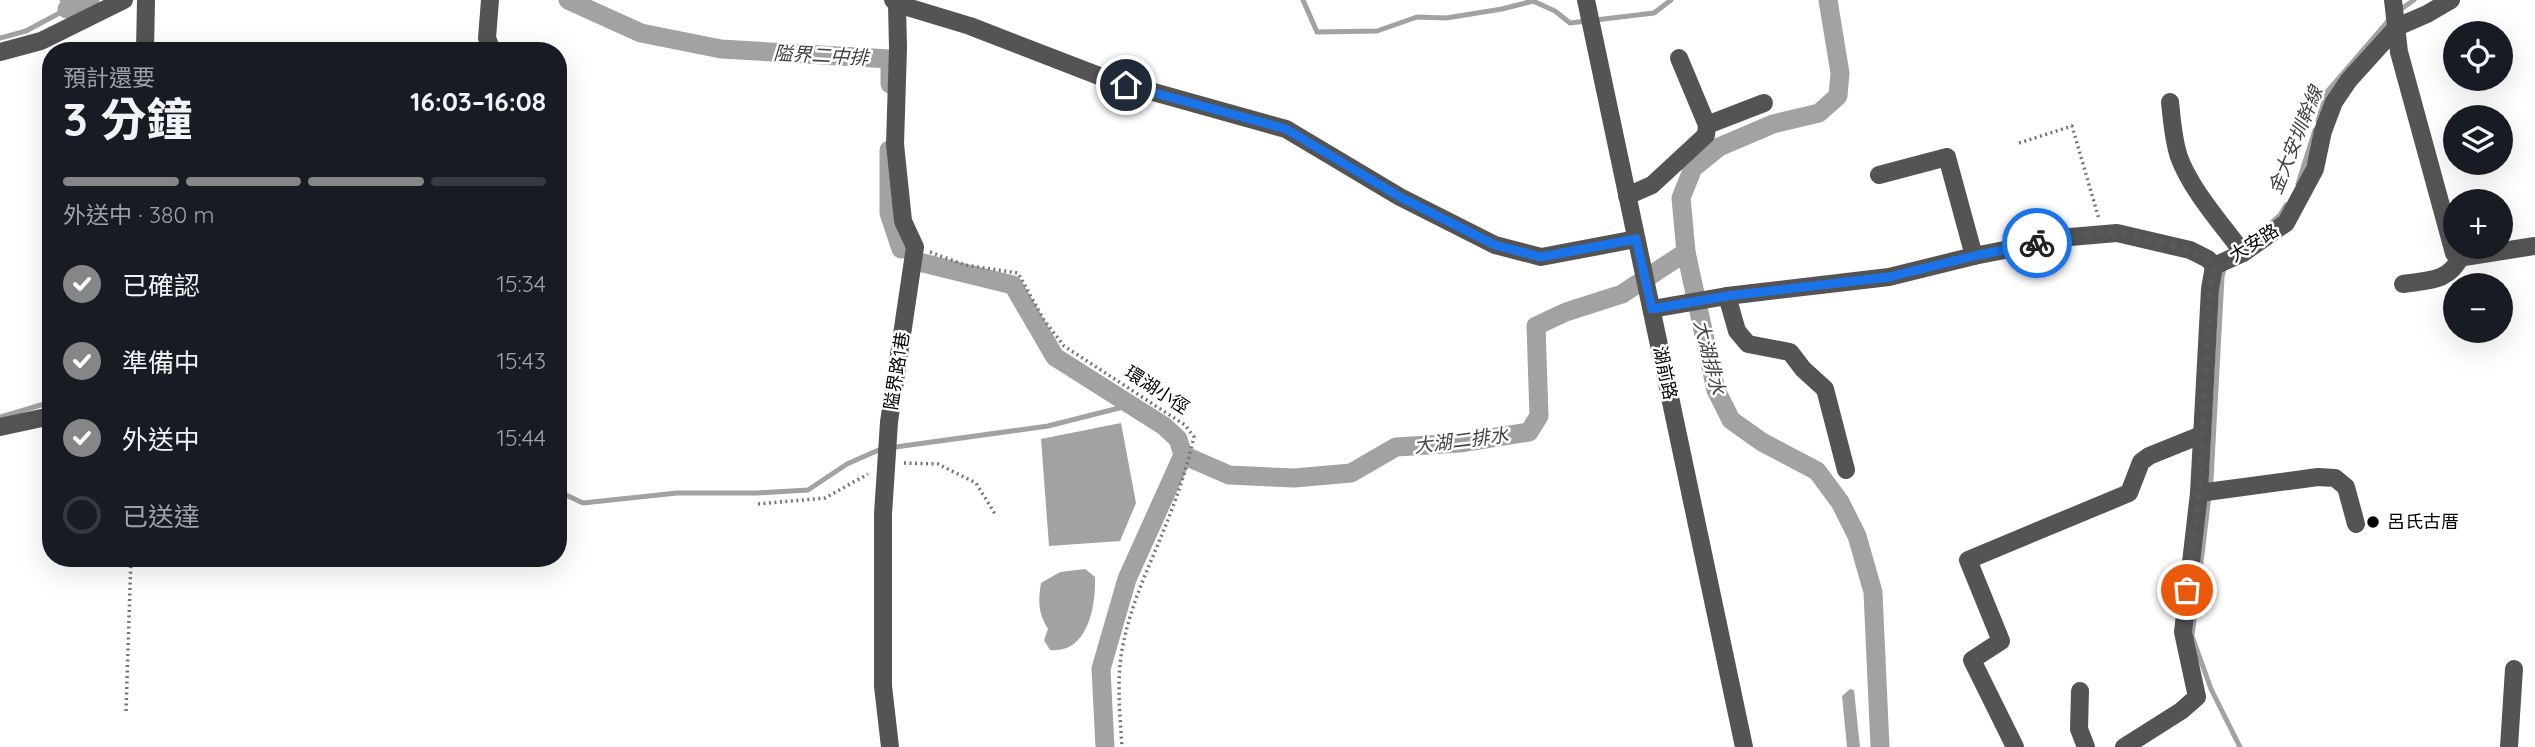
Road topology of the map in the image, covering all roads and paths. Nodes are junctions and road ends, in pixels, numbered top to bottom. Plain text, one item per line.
1 (124, 0) edge
2 (146, 0) edge
3 (490, 0) edge
4 (1586, 0) edge
5 (2393, 0) edge
6 (2451, 0) edge
7 (895, 2) edge
8 (2397, 27) junction
9 (145, 42) edge
10 (489, 42) edge
11 (0, 52) edge
12 (1679, 58) dead end
13 (2170, 102) dead end
14 (1764, 103) dead end
15 (1707, 125) junction
16 (2019, 143) dead end
17 (1879, 175) dead end
18 (1627, 196) junction
19 (2443, 213) edge
20 (2104, 234) junction
21 (1636, 239) junction
22 (2535, 246) edge
23 (915, 247) junction
24 (2513, 250) edge
25 (2243, 253) junction
26 (1974, 256) junction
27 (2460, 259) edge
28 (2214, 266) junction
29 (2403, 284) dead end
30 (1727, 296) junction
31 (1652, 309) junction
32 (42, 418) edge
33 (0, 427) edge
34 (2201, 435) junction
35 (1846, 470) dead end
36 (2199, 493) junction
37 (2356, 524) dead end
38 (131, 567) edge
39 (2514, 669) dead end
40 (2080, 691) dead end
41 (126, 711) dead end
42 (2155, 739) edge
43 (890, 747) edge
44 (1122, 747) edge
45 (1744, 747) edge
46 (2015, 747) edge
47 (2086, 747) edge
48 (2124, 747) edge
49 (2509, 747) edge

1 - 11 street
2 - 9 street
3 - 10 street
4 - 18 street, 湖前路
5 - 8 street
6 - 8 street, 大安路
7 - 21 street
7 - 23 street, 隘界路1巷
8 - 19 street
8 - 25 street, 大安路
12 - 15 street
13 - 25 street
14 - 15 street
15 - 18 street
16 - 20 path
17 - 26 street
18 - 21 street, 湖前路
20 - 26 street
20 - 28 street
21 - 31 street, 湖前路
22 - 24 street
23 - 43 street, 隘界路1巷
23 - 44 path, 環湖小徑
25 - 28 street, 大安路
26 - 30 street
27 - 29 street
28 - 34 street, 大安路
30 - 31 street
30 - 35 street
31 - 45 street, 湖前路
32 - 33 street
34 - 36 street, 大安路
34 - 46 street
36 - 37 street
36 - 42 street, 大安路
38 - 41 path
39 - 49 street
40 - 47 street
42 - 48 street, 大安路

